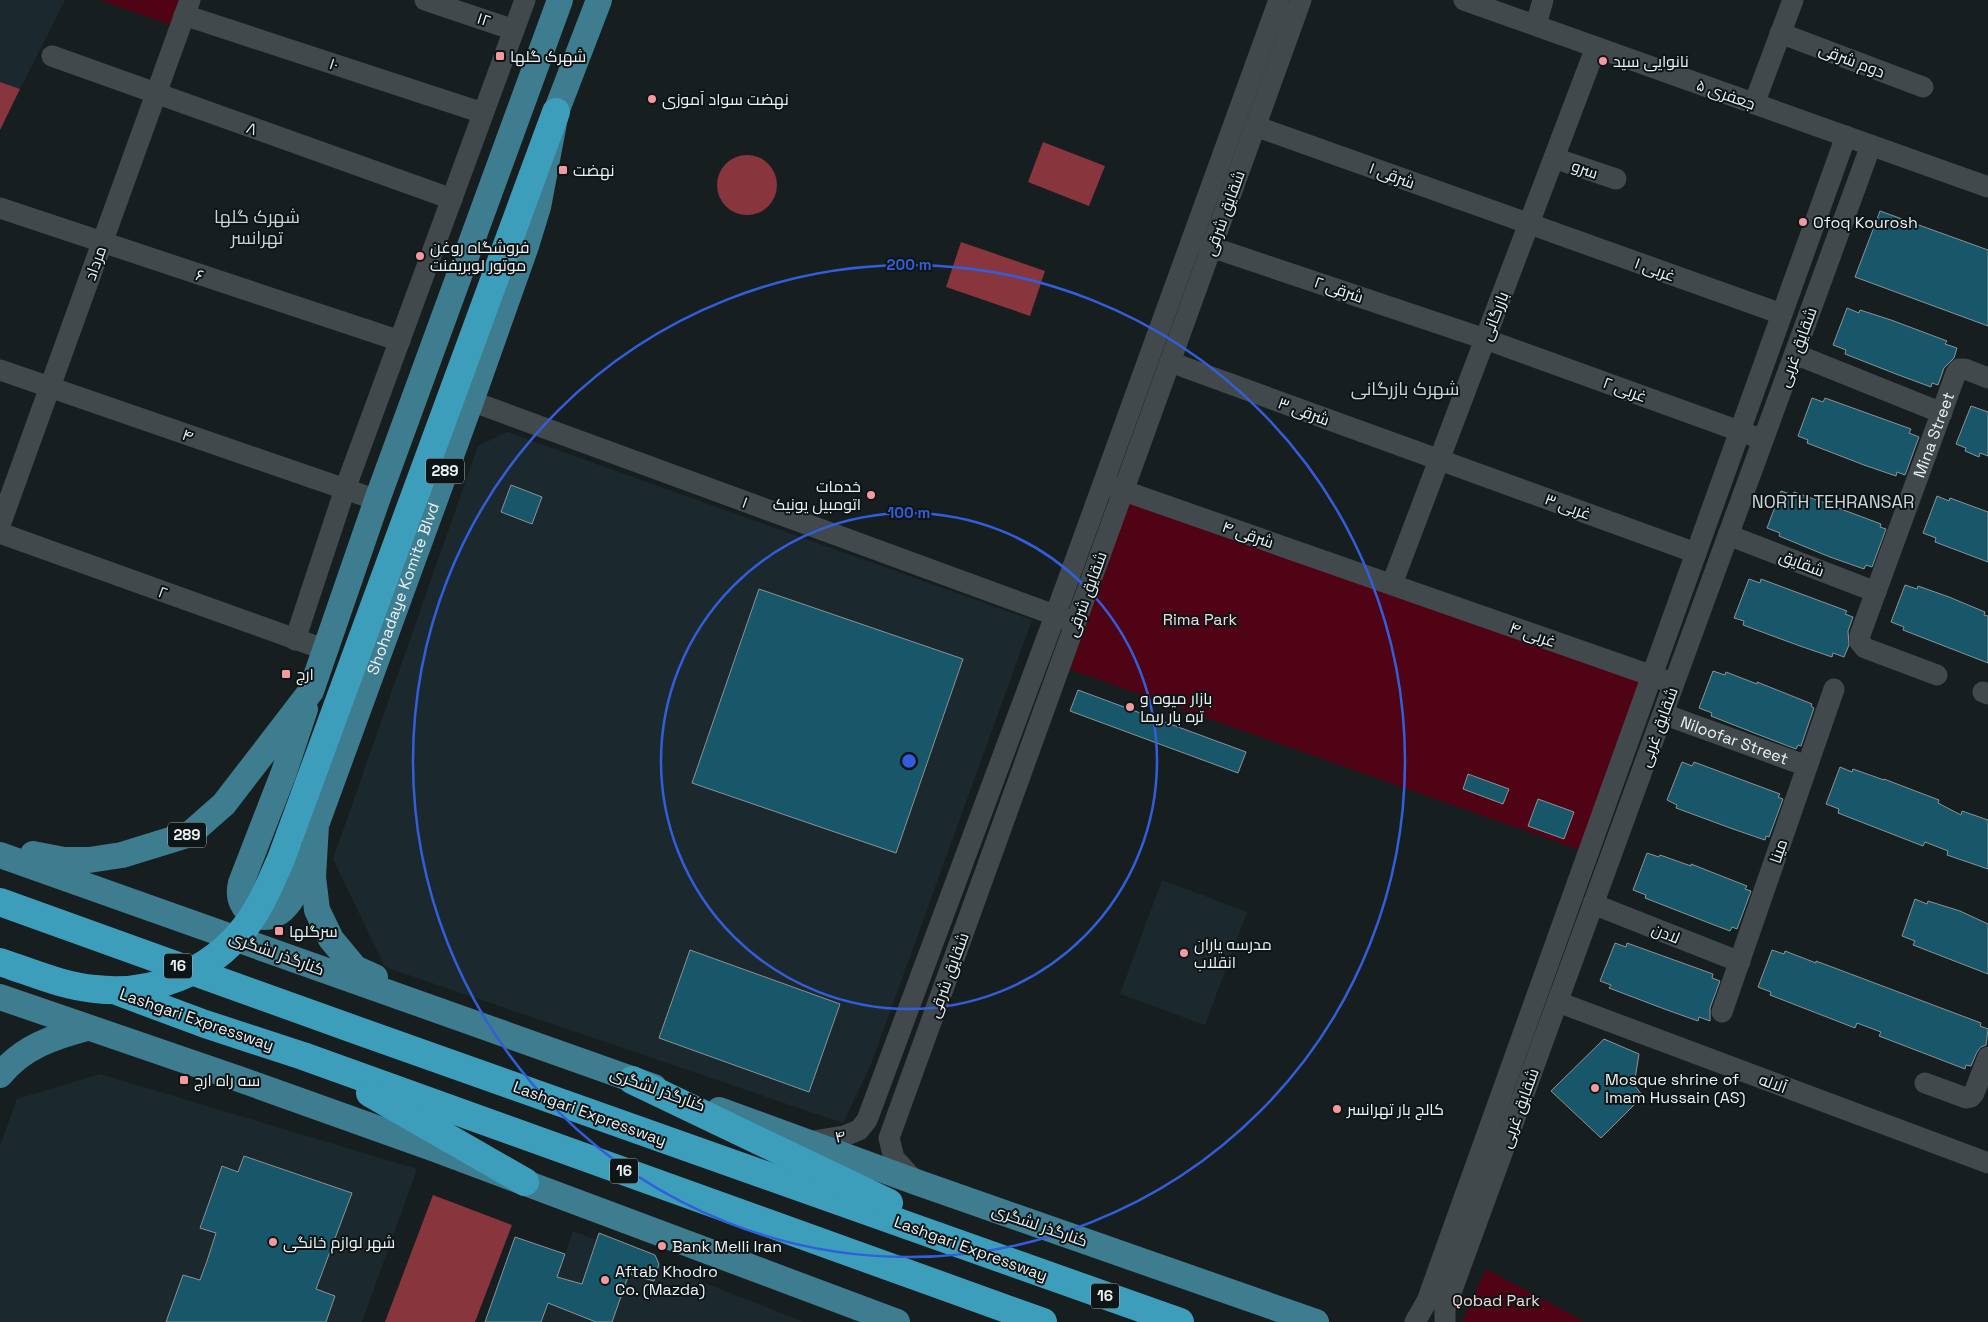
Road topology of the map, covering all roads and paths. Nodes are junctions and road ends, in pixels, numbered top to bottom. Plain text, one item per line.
1 (425, 0) edge
2 (525, 0) edge
3 (560, 0) edge
4 (599, 0) edge
5 (1279, 0) edge
6 (1301, 0) edge
7 (1464, 0) edge
8 (1543, 0) edge
9 (1793, 0) edge
10 (187, 8) edge
11 (1536, 26) junction
12 (514, 30) junction
13 (1780, 33) junction
14 (1596, 47) junction
15 (52, 56) dead end
16 (1923, 87) dead end
17 (156, 94) junction
18 (1754, 104) junction
19 (556, 112) junction
20 (483, 113) junction
21 (1255, 126) junction
22 (1846, 136) junction
23 (1871, 145) junction
24 (1554, 158) junction
25 (1616, 179) dead end
26 (1988, 187) edge
27 (452, 199) junction
28 (0, 208) edge
29 (1529, 224) junction
30 (102, 242) junction
31 (1202, 243) junction
32 (1782, 314) junction
33 (1485, 339) junction
34 (400, 341) junction
35 (1795, 354) junction
36 (1170, 362) junction
37 (0, 370) edge
38 (1988, 378) edge
39 (50, 387) junction
40 (471, 401) junction
41 (1942, 413) junction
42 (1740, 430) junction
43 (1763, 440) junction
44 (1439, 460) junction
45 (1113, 487) junction
46 (345, 489) junction
47 (377, 500) junction
48 (0, 525) edge
49 (0, 533) edge
50 (1728, 534) junction
51 (1696, 553) junction
52 (1392, 584) junction
53 (1876, 592) junction
54 (1055, 616) junction
55 (1075, 622) junction
56 (295, 640) junction
57 (326, 650) junction
58 (1937, 675) dead end
59 (1652, 676) junction
60 (1674, 684) junction
61 (1834, 689) dead end
62 (311, 691) junction
63 (1663, 714) junction
64 (1807, 766) junction
65 (316, 825) junction
66 (0, 848) edge
67 (0, 855) edge
68 (0, 902) edge
69 (1594, 904) junction
70 (0, 948) edge
71 (0, 962) edge
72 (1740, 962) junction
73 (0, 997) edge
74 (1558, 1002) junction
75 (1722, 1012) dead end
76 (469, 1020) junction
77 (87, 1028) junction
78 (0, 1045) edge
79 (303, 1056) junction
80 (1988, 1058) edge
81 (0, 1065) edge
82 (1510, 1070) junction
83 (0, 1075) edge
84 (1530, 1077) junction
85 (632, 1080) junction
86 (1925, 1083) dead end
87 (867, 1120) joint
88 (807, 1142) junction
89 (1988, 1163) edge
90 (526, 1182) junction
91 (916, 1182) junction
92 (1031, 1269) junction
93 (1439, 1311) edge
94 (897, 1322) edge
95 (1043, 1322) edge
96 (1180, 1322) edge
97 (1316, 1322) edge
98 (1415, 1322) edge

1 - 12 street, ۱۲
2 - 12 street
3 - 47 main road, 289
4 - 19 main road, Shohadaye Komite Blvd / 289
5 - 31 street, شقایق شرقی
6 - 21 street, شقایق شرقی
7 - 11 street, جعفری ۵
8 - 11 street
9 - 13 street
10 - 17 street, مرداد
10 - 20 street, ۱۰
11 - 14 street, جعفری ۵
12 - 20 street
13 - 16 street, دوم شرقی
13 - 18 street
14 - 18 street, جعفری ۵
14 - 24 street, بازرگانی
15 - 17 street, ۸
17 - 27 street, ۸
17 - 30 street, مرداد
18 - 22 street, جعفری ۵
19 - 40 main road, Shohadaye Komite Blvd / 289
19 - 71 highway
20 - 27 street
21 - 29 street, ۱ شرقی
21 - 31 street, شقایق شرقی
22 - 23 street, جعفری ۵
22 - 32 street, شقایق غربی
23 - 26 street, جعفری ۵
23 - 35 street, شقایق غربی
24 - 25 street, سرو
24 - 29 street, بازرگانی
27 - 34 street
28 - 30 street, ۶
29 - 32 street, ۱ غربی
29 - 33 street, بازرگانی
30 - 34 street, ۶
30 - 39 street, مرداد
31 - 33 street, ۲ شرقی
31 - 36 street, شقایق شرقی
31 - 45 street, شقایق شرقی
32 - 42 street, شقایق غربی
33 - 42 street, ۲ غربی
33 - 44 street, بازرگانی
34 - 46 street
35 - 41 street
35 - 43 street, شقایق غربی
36 - 44 street, ۳ شرقی
36 - 45 street, شقایق شرقی
37 - 39 street, ۴
38 - 41 street, Mina Street
39 - 46 street, ۴
39 - 48 street, مرداد
40 - 54 street, ۱
40 - 65 main road, Shohadaye Komite Blvd / 289
41 - 53 street, Mina Street
42 - 43 street, ۲ غربی
42 - 51 street, شقایق غربی
43 - 50 street, شقایق غربی
44 - 51 street, ۳ غربی
44 - 52 street, بازرگانی
45 - 52 street, ۴ شرقی
45 - 54 street, شقایق شرقی
45 - 55 street, شقایق شرقی
46 - 47 street, ۴
46 - 56 street
47 - 57 main road, 289
49 - 56 street, ۲
50 - 53 street, شقایق
50 - 60 street, شقایق غربی
51 - 59 street, شقایق غربی
52 - 59 street, ۴ غربی
53 - 58 street, Mina Street
54 - 55 street, ۱
54 - 87 street, شقایق شرقی
55 - 91 street, شقایق شرقی
56 - 57 street, ۲
57 - 62 main road, 289
59 - 60 street, ۴ غربی
59 - 82 street, شقایق غربی
60 - 63 street, شقایق غربی
61 - 64 street, مینا
62 - 65 main road
62 - 66 main road, 289
63 - 64 street, Niloofar Street
63 - 69 street, شقایق غربی
64 - 72 street, مینا
65 - 76 main road, Shohadaye Komite Blvd / 289
67 - 76 main road, کنارگذر لشگری
68 - 92 highway, Lashgari Expressway / 16
69 - 72 street, لادن
69 - 74 street, شقایق غربی
70 - 79 highway, Lashgari Expressway / 16
72 - 75 street, مینا
73 - 77 main road
74 - 84 street, شقایق غربی
74 - 89 street, آلاله
76 - 85 main road, کنارگذر لشگری
77 - 83 main road
77 - 90 main road
78 - 81 main road
79 - 90 highway
79 - 95 highway, Lashgari Expressway / 16
80 - 86 street
82 - 84 street
82 - 93 street, شقایق غربی
84 - 93 street, شقایق غربی
85 - 88 main road, کنارگذر لشگری
85 - 92 highway
87 - 88 street, ۴
88 - 91 main road, کنارگذر لشگری
90 - 94 main road
91 - 97 main road, کنارگذر لشگری
92 - 96 highway, Lashgari Expressway / 16
93 - 98 street

